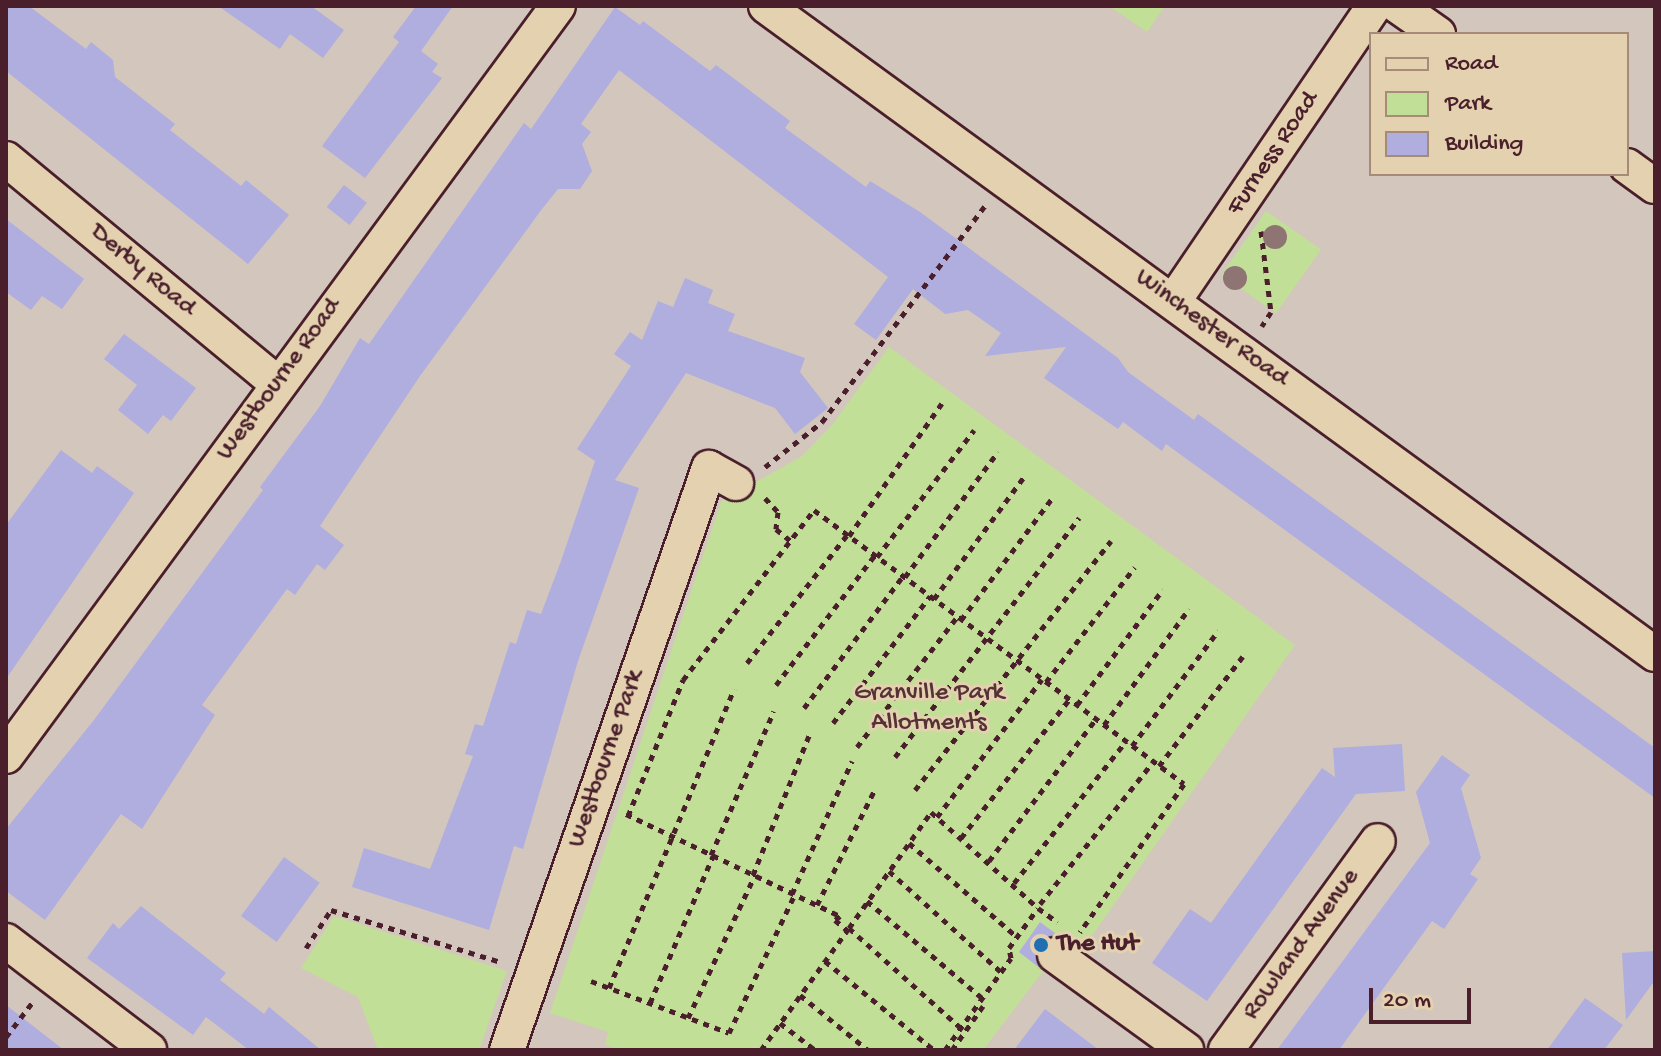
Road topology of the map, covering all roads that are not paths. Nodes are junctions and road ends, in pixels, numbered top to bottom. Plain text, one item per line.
1 (558, 6) edge
2 (766, 6) edge
3 (1374, 6) edge
4 (1398, 6) edge
5 (1435, 32) edge
6 (6, 159) edge
7 (1629, 167) edge
8 (1655, 186) edge
9 (1173, 302) junction
10 (277, 383) junction
11 (722, 476) road end
12 (1655, 654) edge
13 (6, 756) edge
14 (1378, 841) dead end
15 (6, 941) edge
16 (1067, 948) road end
17 (149, 1050) edge
18 (507, 1050) edge
19 (1186, 1050) edge
20 (1226, 1050) edge

1 - 10 street, Westbourne Road
2 - 9 street, Winchester Road
3 - 9 street, Furness Road
4 - 5 street
6 - 10 street, Derby Road
7 - 8 street
9 - 12 street, Winchester Road
10 - 13 street, Westbourne Road
11 - 18 street, Westbourne Park
14 - 20 street, Rowland Avenue
15 - 17 street
16 - 19 street

